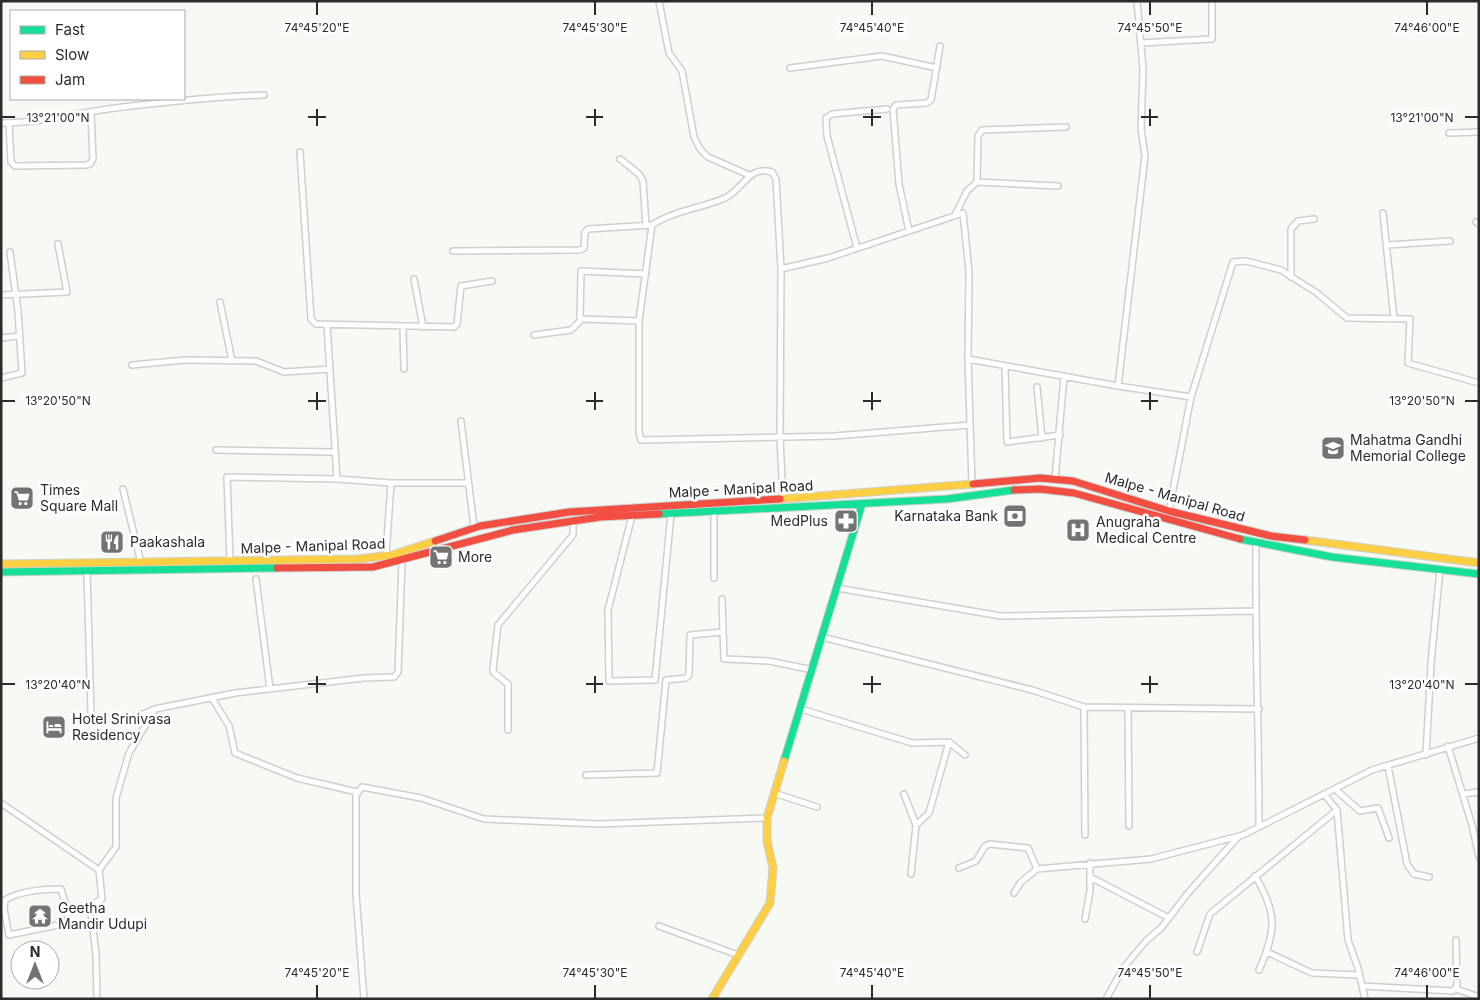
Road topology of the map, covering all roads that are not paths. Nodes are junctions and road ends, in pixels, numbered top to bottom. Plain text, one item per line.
1 (659, 1) edge
2 (1137, 1) edge
3 (1212, 1) edge
4 (1141, 43) junction
5 (940, 46) dead end
6 (790, 68) dead end
7 (937, 68) junction
8 (264, 95) dead end
9 (185, 99) edge
10 (179, 100) edge
11 (887, 110) dead end
12 (91, 113) junction
13 (1, 123) edge
14 (10, 123) junction
15 (1066, 127) dead end
16 (1479, 132) edge
17 (1449, 133) dead end
18 (300, 152) dead end
19 (620, 159) dead end
20 (748, 175) junction
21 (978, 182) junction
22 (1058, 186) dead end
23 (1384, 212) dead end
24 (955, 215) junction
25 (1314, 219) dead end
26 (649, 225) junction
27 (908, 231) junction
28 (1450, 241) dead end
29 (58, 244) dead end
30 (1386, 245) junction
31 (857, 248) junction
32 (453, 251) dead end
33 (10, 252) dead end
34 (781, 269) junction
35 (646, 274) junction
36 (1291, 277) junction
37 (414, 279) dead end
38 (492, 281) dead end
39 (1, 294) edge
40 (16, 294) junction
41 (220, 302) dead end
42 (580, 319) junction
43 (1394, 319) junction
44 (639, 321) junction
45 (327, 325) junction
46 (423, 327) junction
47 (403, 328) junction
48 (534, 335) dead end
49 (19, 336) junction
50 (1, 338) edge
51 (968, 359) junction
52 (232, 361) junction
53 (132, 365) dead end
54 (1005, 366) junction
55 (330, 369) junction
56 (404, 369) dead end
57 (1064, 376) junction
58 (1, 378) edge
59 (1479, 383) edge
60 (1118, 386) junction
61 (1037, 387) dead end
62 (1191, 397) junction
63 (461, 421) dead end
64 (970, 425) junction
65 (1060, 435) junction
66 (780, 438) junction
67 (1042, 438) junction
68 (216, 450) dead end
69 (333, 452) junction
70 (336, 479) junction
71 (1056, 479) junction
72 (391, 483) junction
73 (467, 483) junction
74 (972, 485) junction
75 (946, 488) junction
76 (124, 489) dead end
77 (947, 499) junction
78 (783, 500) junction
79 (862, 504) junction
80 (1168, 510) junction
81 (714, 512) junction
82 (671, 514) junction
83 (632, 516) junction
84 (573, 520) junction
85 (474, 528) junction
86 (1256, 544) junction
87 (1407, 554) junction
88 (386, 556) junction
89 (230, 562) junction
90 (402, 562) junction
91 (141, 563) junction
92 (1479, 563) edge
93 (1, 564) edge
94 (1406, 565) junction
95 (386, 566) junction
96 (1440, 569) junction
97 (1, 572) edge
98 (87, 572) junction
99 (1479, 574) edge
100 (714, 578) dead end
101 (256, 579) dead end
102 (837, 588) junction
103 (722, 599) dead end
104 (1255, 611) junction
105 (722, 632) junction
106 (822, 637) junction
107 (813, 670) junction
108 (655, 680) junction
109 (666, 680) junction
110 (270, 689) junction
111 (212, 698) junction
112 (1084, 707) junction
113 (1128, 708) junction
114 (155, 709) junction
115 (801, 709) junction
116 (1258, 709) junction
117 (508, 730) dead end
118 (1479, 738) edge
119 (949, 742) junction
120 (1448, 746) junction
121 (965, 755) dead end
122 (1426, 756) junction
123 (1388, 766) junction
124 (586, 774) dead end
125 (1335, 789) junction
126 (357, 792) junction
127 (1479, 792) edge
128 (774, 793) junction
129 (904, 794) dead end
130 (1324, 794) junction
131 (1463, 794) junction
132 (1, 803) edge
133 (817, 808) dead end
134 (1337, 810) junction
135 (767, 818) junction
136 (916, 825) junction
137 (1129, 826) dead end
138 (1259, 827) junction
139 (1085, 835) dead end
140 (1239, 836) junction
141 (1388, 838) dead end
142 (1479, 857) edge
143 (1090, 863) junction
144 (960, 868) dead end
145 (1037, 869) junction
146 (99, 870) junction
147 (911, 874) dead end
148 (1255, 876) junction
149 (1429, 877) dead end
150 (1090, 878) junction
151 (1014, 893) dead end
152 (90, 905) junction
153 (67, 909) junction
154 (1169, 918) junction
155 (1085, 919) dead end
156 (660, 926) dead end
157 (1456, 940) dead end
158 (1197, 952) dead end
159 (1267, 952) junction
160 (738, 955) junction
161 (1259, 970) dead end
162 (1359, 975) junction
163 (1362, 986) junction
164 (1456, 988) junction
165 (1479, 997) edge
166 (97, 999) edge
167 (364, 999) edge
168 (712, 999) edge
169 (1106, 999) edge
170 (1365, 999) edge

1 - 20 street
2 - 4 street
3 - 4 street
4 - 60 street
5 - 7 street
6 - 7 street
7 - 27 street
8 - 9 street
10 - 12 street
11 - 31 street
12 - 14 street
12 - 14 street
13 - 14 street
15 - 21 street
16 - 17 street
18 - 45 street
19 - 26 street
20 - 26 street
20 - 34 street
21 - 22 street
21 - 24 street
23 - 30 street
24 - 27 street
24 - 51 street
25 - 36 street
26 - 32 street
26 - 35 street
27 - 31 street
28 - 30 street
29 - 40 street
30 - 43 street
31 - 34 street
33 - 40 street
34 - 66 street
35 - 42 street
35 - 44 street
36 - 43 street
36 - 62 street
37 - 46 street
38 - 46 street
39 - 40 street
40 - 49 street
41 - 52 street
42 - 44 street
42 - 48 street
43 - 59 street
44 - 66 street
45 - 47 street
45 - 55 street
46 - 47 street
47 - 56 street
49 - 50 street
49 - 58 street
51 - 54 street
51 - 64 street
52 - 53 street
52 - 55 street
54 - 57 street
54 - 67 street
55 - 69 street
57 - 60 street
57 - 65 street
60 - 62 street
61 - 67 street
62 - 80 street
63 - 73 street
64 - 66 street
64 - 74 street
65 - 67 street
65 - 71 street
66 - 78 street
68 - 69 street
69 - 70 street
70 - 72 street
70 - 89 street
71 - 74 main road, Malpe - Manipal Road
71 - 80 main road, Malpe - Manipal Road
72 - 73 street
72 - 88 street
73 - 85 street
74 - 75 main road, Malpe - Manipal Road
75 - 77 main road
75 - 78 main road, Malpe - Manipal Road
76 - 91 street
77 - 79 main road, Malpe - Manipal Road
77 - 86 main road, Malpe - Manipal Road
78 - 85 main road, Malpe - Manipal Road
79 - 81 main road, Malpe - Manipal Road
79 - 102 main road
80 - 87 main road, Malpe - Manipal Road
81 - 82 main road, Malpe - Manipal Road
81 - 100 street
82 - 83 main road, Malpe - Manipal Road
82 - 108 street
83 - 84 main road, Malpe - Manipal Road
83 - 108 street
84 - 90 main road, Malpe - Manipal Road
84 - 117 street
85 - 88 main road, Malpe - Manipal Road
86 - 94 main road, Malpe - Manipal Road
86 - 104 street
87 - 92 main road, Malpe - Manipal Road
87 - 94 street
88 - 89 main road, Malpe - Manipal Road
88 - 95 street
89 - 91 main road, Malpe - Manipal Road
90 - 95 main road, Malpe - Manipal Road
90 - 110 street
91 - 93 main road, Malpe - Manipal Road
94 - 96 main road, Malpe - Manipal Road
95 - 98 main road, Malpe - Manipal Road
96 - 99 main road, Malpe - Manipal Road
96 - 122 street
97 - 98 main road, Malpe - Manipal Road
98 - 114 street
101 - 110 street
102 - 104 street
102 - 106 main road
103 - 105 street
104 - 116 street
105 - 107 street
105 - 109 street
106 - 107 main road
106 - 112 street
107 - 115 main road
108 - 109 street
109 - 124 street
110 - 111 street
111 - 114 street
111 - 126 street
112 - 113 street
112 - 139 street
113 - 116 street
113 - 137 street
114 - 146 street
115 - 119 street
115 - 128 main road
116 - 138 street
118 - 120 street
119 - 121 street
119 - 136 street
120 - 122 street
120 - 131 street
122 - 123 street
123 - 125 street
123 - 149 street
125 - 130 street
125 - 141 street
126 - 135 street
126 - 167 street
127 - 131 street
128 - 133 street
128 - 135 main road
129 - 136 street
130 - 134 street
130 - 138 street
131 - 142 street
132 - 146 street
134 - 148 street
134 - 162 street
135 - 160 main road
136 - 147 street
138 - 140 street
140 - 143 street
140 - 154 street
143 - 145 street
143 - 150 street
144 - 145 street
145 - 151 street
146 - 152 street
148 - 158 street
148 - 159 street
150 - 154 street
150 - 155 street
152 - 153 street
152 - 166 street
153 - 153 street
154 - 169 street
156 - 160 street
157 - 164 street
159 - 161 street
159 - 162 street
160 - 168 main road
162 - 163 street
163 - 164 street
163 - 170 street
164 - 165 street

